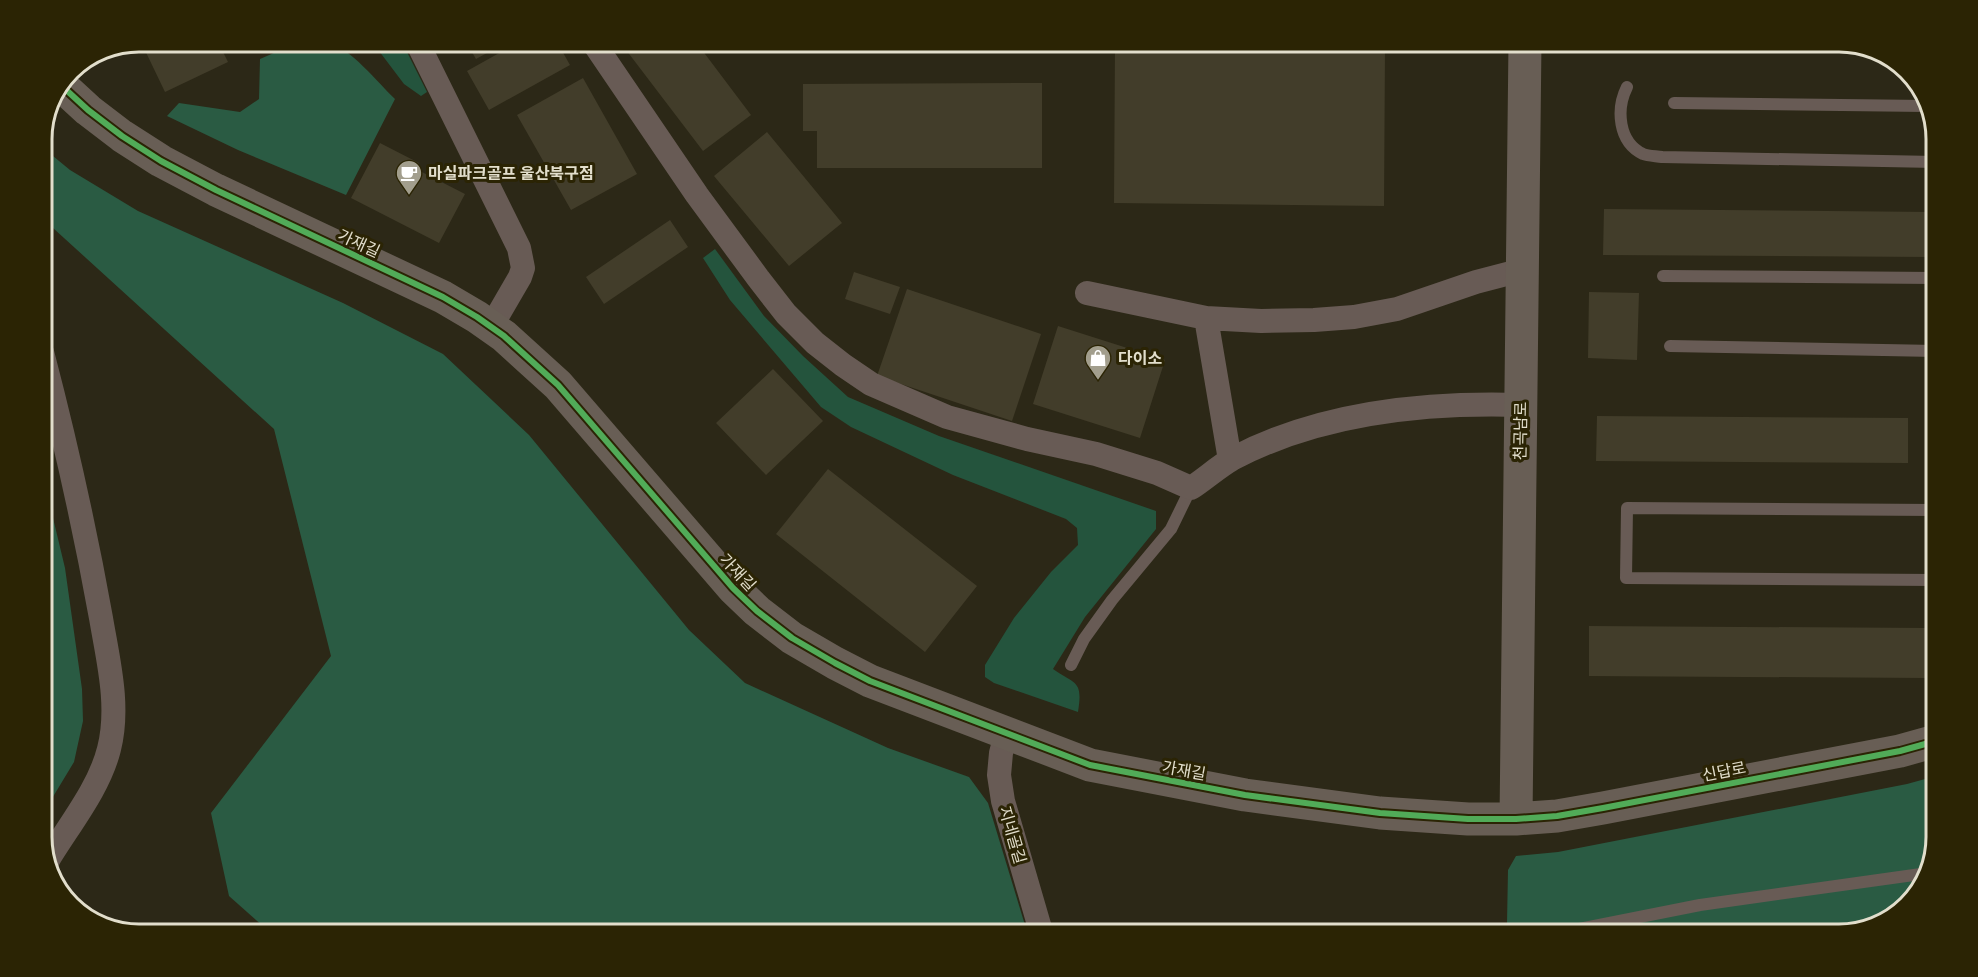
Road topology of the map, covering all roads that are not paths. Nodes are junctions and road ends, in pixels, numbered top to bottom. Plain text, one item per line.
1 (423, 53) edge
2 (600, 53) edge
3 (1525, 53) edge
4 (1627, 87) dead end
5 (67, 91) edge
6 (1674, 103) dead end
7 (1919, 106) edge
8 (1925, 162) edge
9 (1522, 270) junction
10 (1663, 276) dead end
11 (1925, 279) edge
12 (1087, 293) dead end
13 (1206, 318) junction
14 (491, 327) junction
15 (1670, 346) dead end
16 (1925, 351) edge
17 (53, 401) edge
18 (1521, 405) junction
19 (1230, 460) junction
20 (1191, 489) junction
21 (1926, 510) edge
22 (1926, 580) edge
23 (1071, 665) dead end
24 (1006, 734) junction
25 (1926, 744) edge
26 (1516, 819) junction
27 (54, 851) edge
28 (1918, 874) edge
29 (1039, 924) edge
30 (1605, 924) edge

1 - 14 street
2 - 20 street
3 - 9 street, 천곡남로
4 - 8 lane
5 - 14 street, 가재길
6 - 7 lane
9 - 13 street
9 - 18 street, 천곡남로
10 - 11 lane
12 - 13 street
13 - 19 street
14 - 24 street, 가재길
15 - 16 lane
17 - 27 street
18 - 19 street
18 - 26 street, 천곡남로
19 - 20 street
20 - 23 lane
21 - 22 lane
24 - 26 street, 가재길
24 - 29 street, 지네골길
25 - 26 street, 신답로
28 - 30 lane

